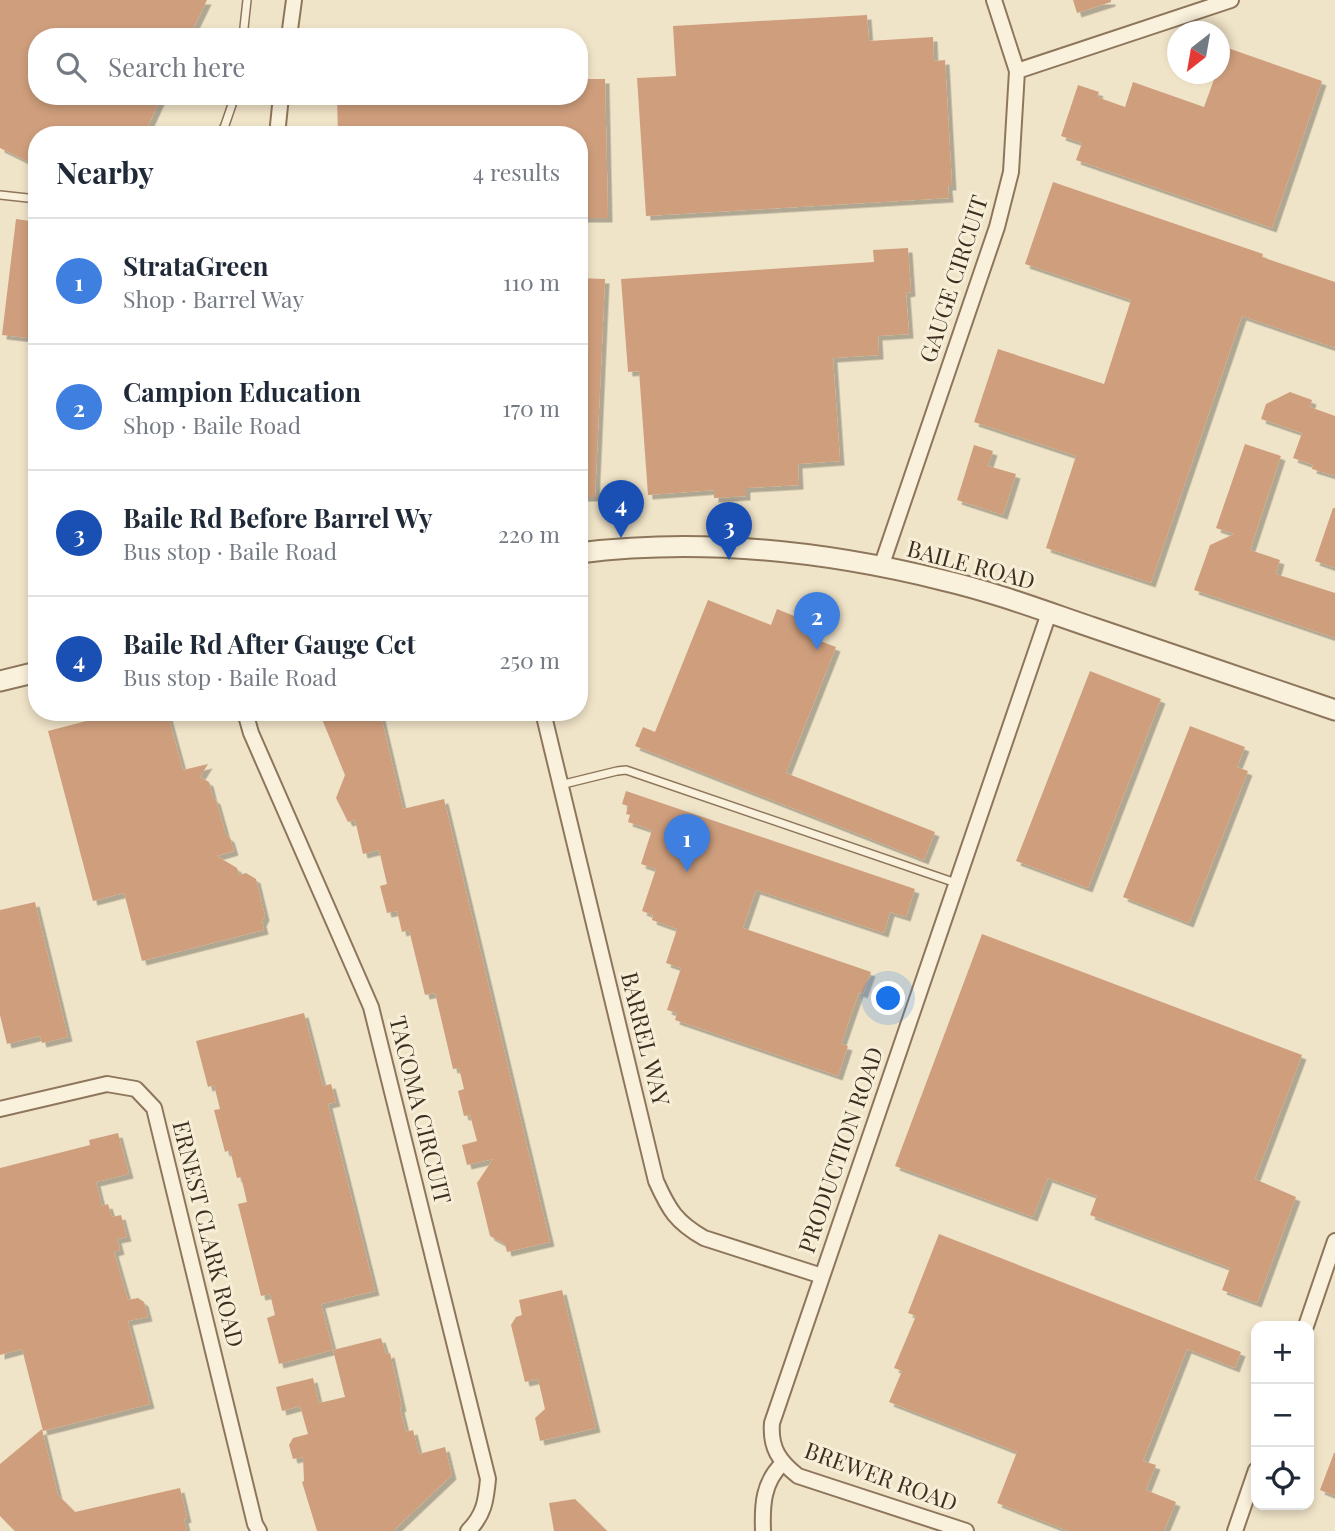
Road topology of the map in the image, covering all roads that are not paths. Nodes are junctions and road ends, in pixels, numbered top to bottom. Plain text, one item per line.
1 (247, 0) edge
2 (293, 0) edge
3 (994, 0) edge
4 (1231, 0) edge
5 (244, 28) edge
6 (290, 28) edge
7 (1017, 71) junction
8 (232, 105) edge
9 (280, 105) edge
10 (224, 126) edge
11 (278, 126) edge
12 (0, 195) edge
13 (28, 198) edge
14 (588, 552) edge
15 (881, 566) junction
16 (1049, 613) junction
17 (28, 674) edge
18 (0, 681) edge
19 (1335, 710) edge
20 (248, 721) edge
21 (545, 721) edge
22 (560, 785) junction
23 (957, 883) junction
24 (0, 1109) edge
25 (1335, 1241) edge
26 (822, 1276) junction
27 (1308, 1321) edge
28 (783, 1463) junction
29 (1251, 1485) edge
30 (259, 1531) edge
31 (468, 1531) edge
32 (763, 1531) edge
33 (966, 1531) edge
34 (1235, 1531) edge

1 - 5 lane
2 - 6 street
3 - 7 street, GAUGE CIRCUIT
4 - 7 street
7 - 15 street, GAUGE CIRCUIT
8 - 10 lane
9 - 11 street
12 - 13 lane
14 - 15 street, BAILE ROAD
15 - 16 street, BAILE ROAD
16 - 19 street, BAILE ROAD
16 - 23 street, PRODUCTION ROAD
17 - 18 street
20 - 31 street, TACOMA CIRCUIT
21 - 22 street, BARREL WAY
22 - 23 lane
22 - 26 street, BARREL WAY
23 - 26 street, PRODUCTION ROAD
24 - 30 street, ERNEST CLARK ROAD
25 - 27 street
26 - 28 street, PRODUCTION ROAD
28 - 32 street
28 - 33 street, BREWER ROAD
29 - 34 street

